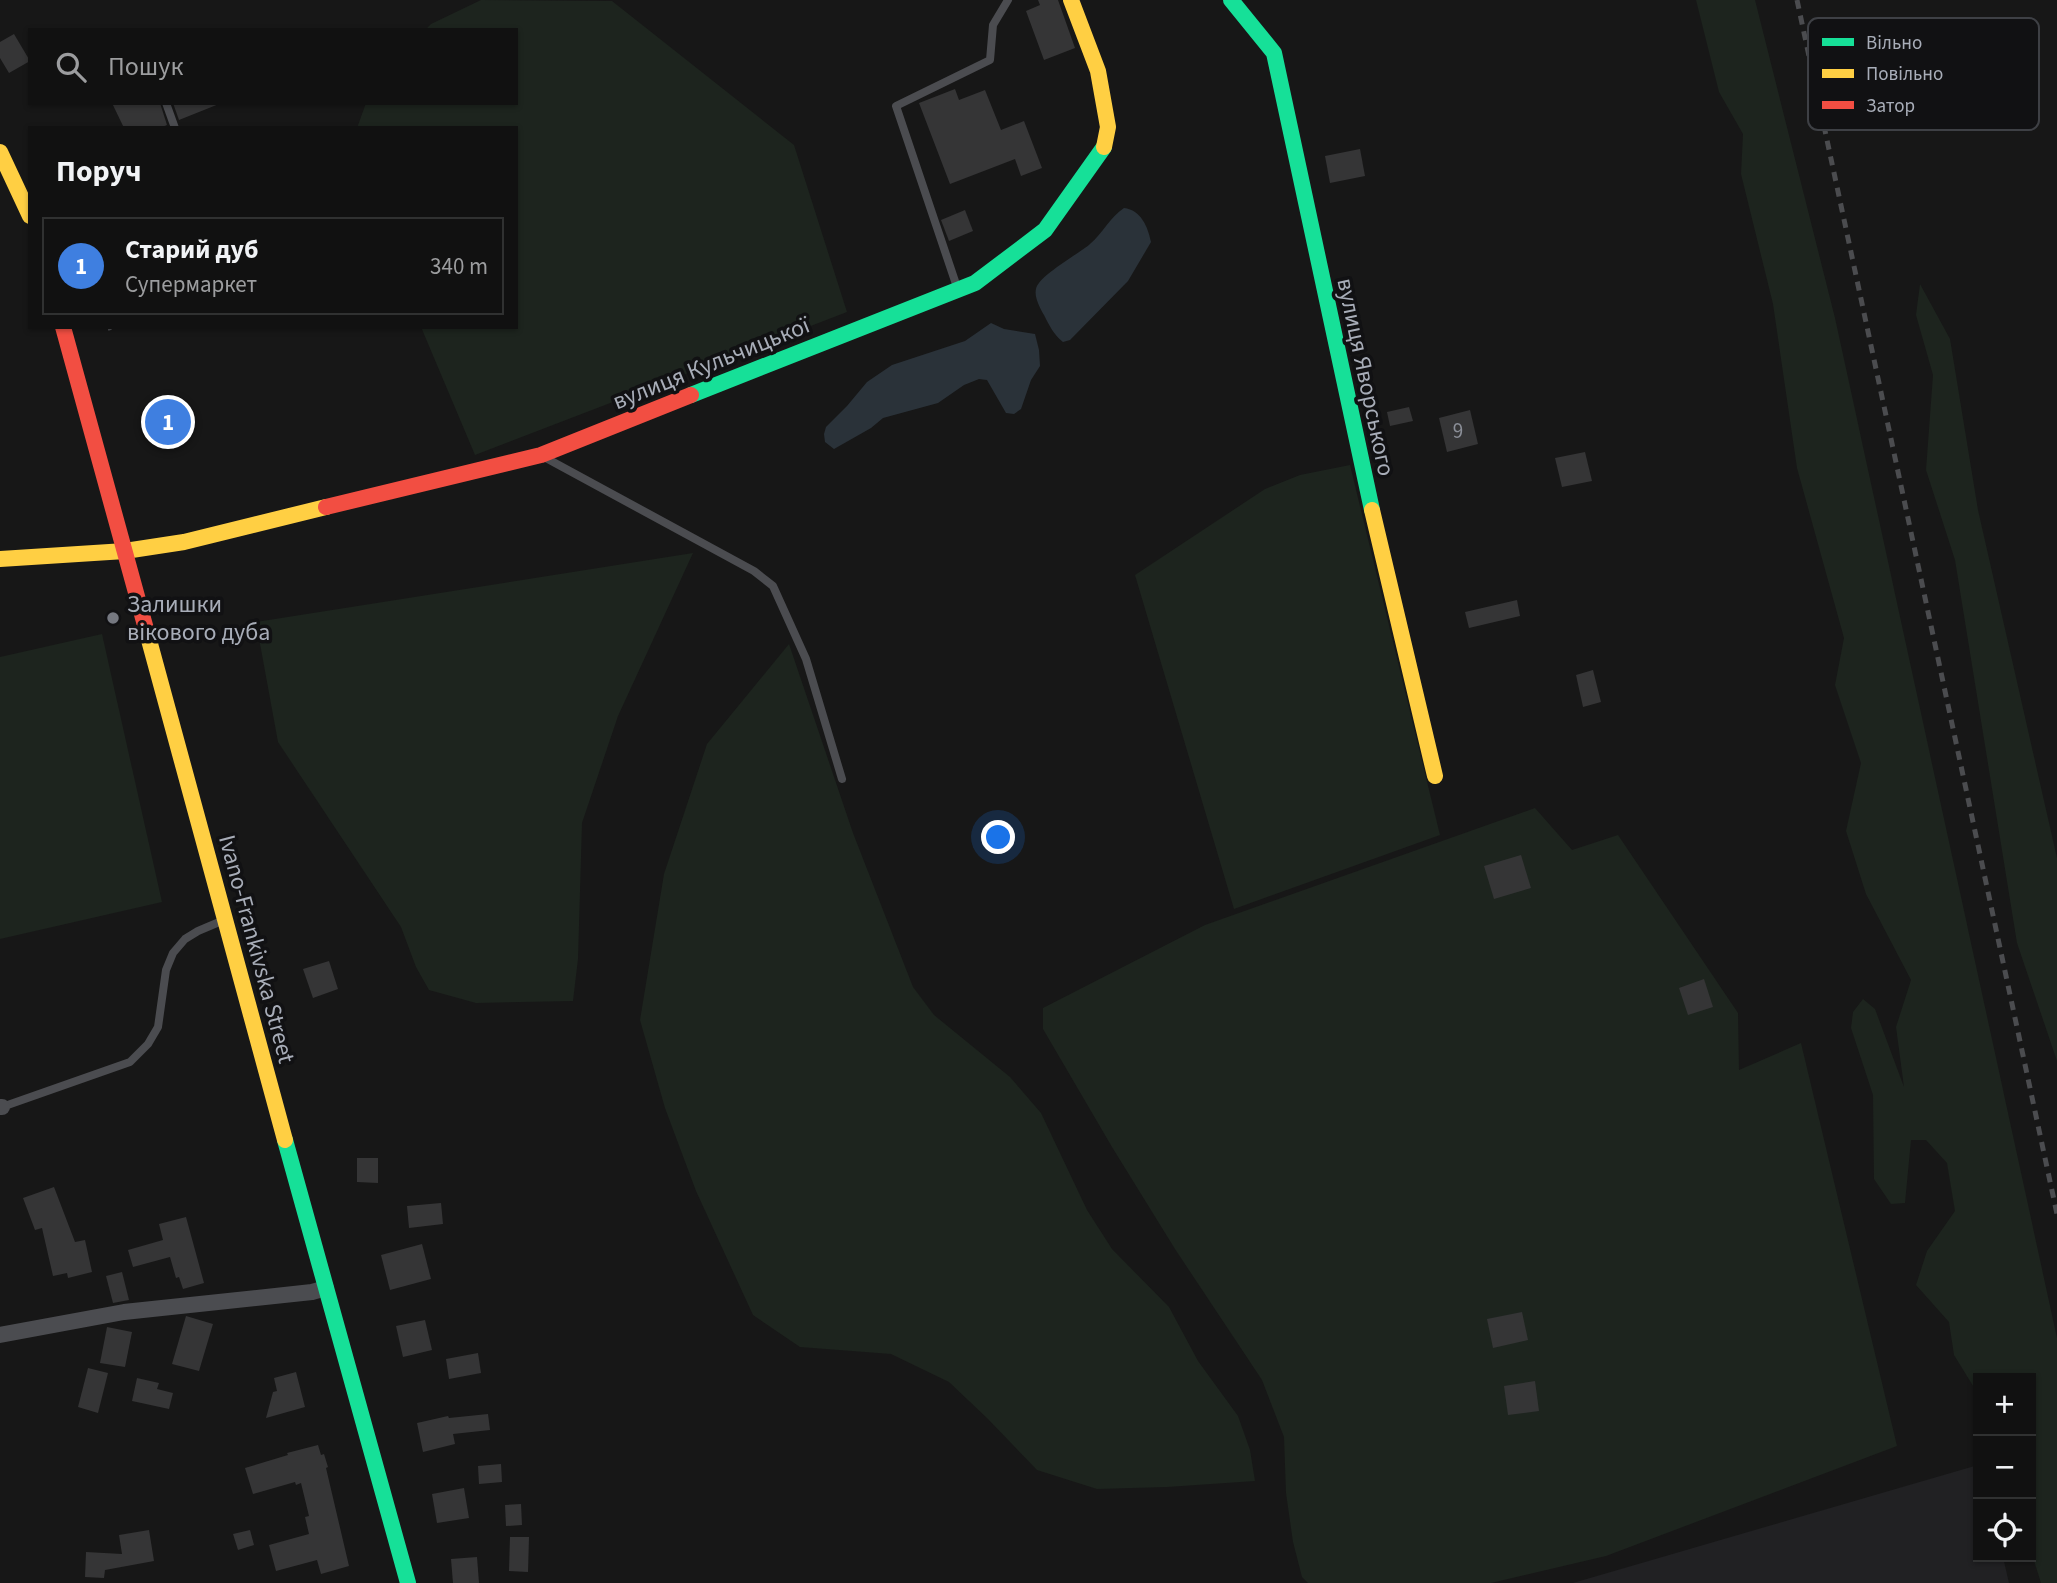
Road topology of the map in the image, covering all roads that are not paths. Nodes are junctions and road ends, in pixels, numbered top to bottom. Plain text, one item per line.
1 (1008, 0) edge
2 (1071, 0) edge
3 (1231, 0) edge
4 (1077, 8) edge
5 (167, 105) edge
6 (174, 126) edge
7 (0, 152) edge
8 (25, 192) edge
9 (958, 290) junction
10 (64, 329) edge
11 (541, 455) junction
12 (125, 551) junction
13 (0, 559) edge
14 (1435, 776) dead end
15 (842, 779) dead end
16 (225, 920) junction
17 (1, 1107) edge
18 (326, 1288) junction
19 (0, 1335) edge
20 (408, 1583) edge

1 - 9 lane
2 - 4 street, вулиця Кульчицької
3 - 14 street, вулиця Яворського
4 - 9 street, вулиця Кульчицької
5 - 6 lane
7 - 8 street
9 - 11 street, вулиця Кульчицької
10 - 12 street, Ivano-Frankivska Street
11 - 12 street, вулиця Кульчицької
11 - 15 lane
12 - 13 street, вулиця Кульчицької
12 - 16 street, Ivano-Frankivska Street
16 - 17 lane
16 - 18 street, Ivano-Frankivska Street
18 - 19 street
18 - 20 street, Ivano-Frankivska Street

